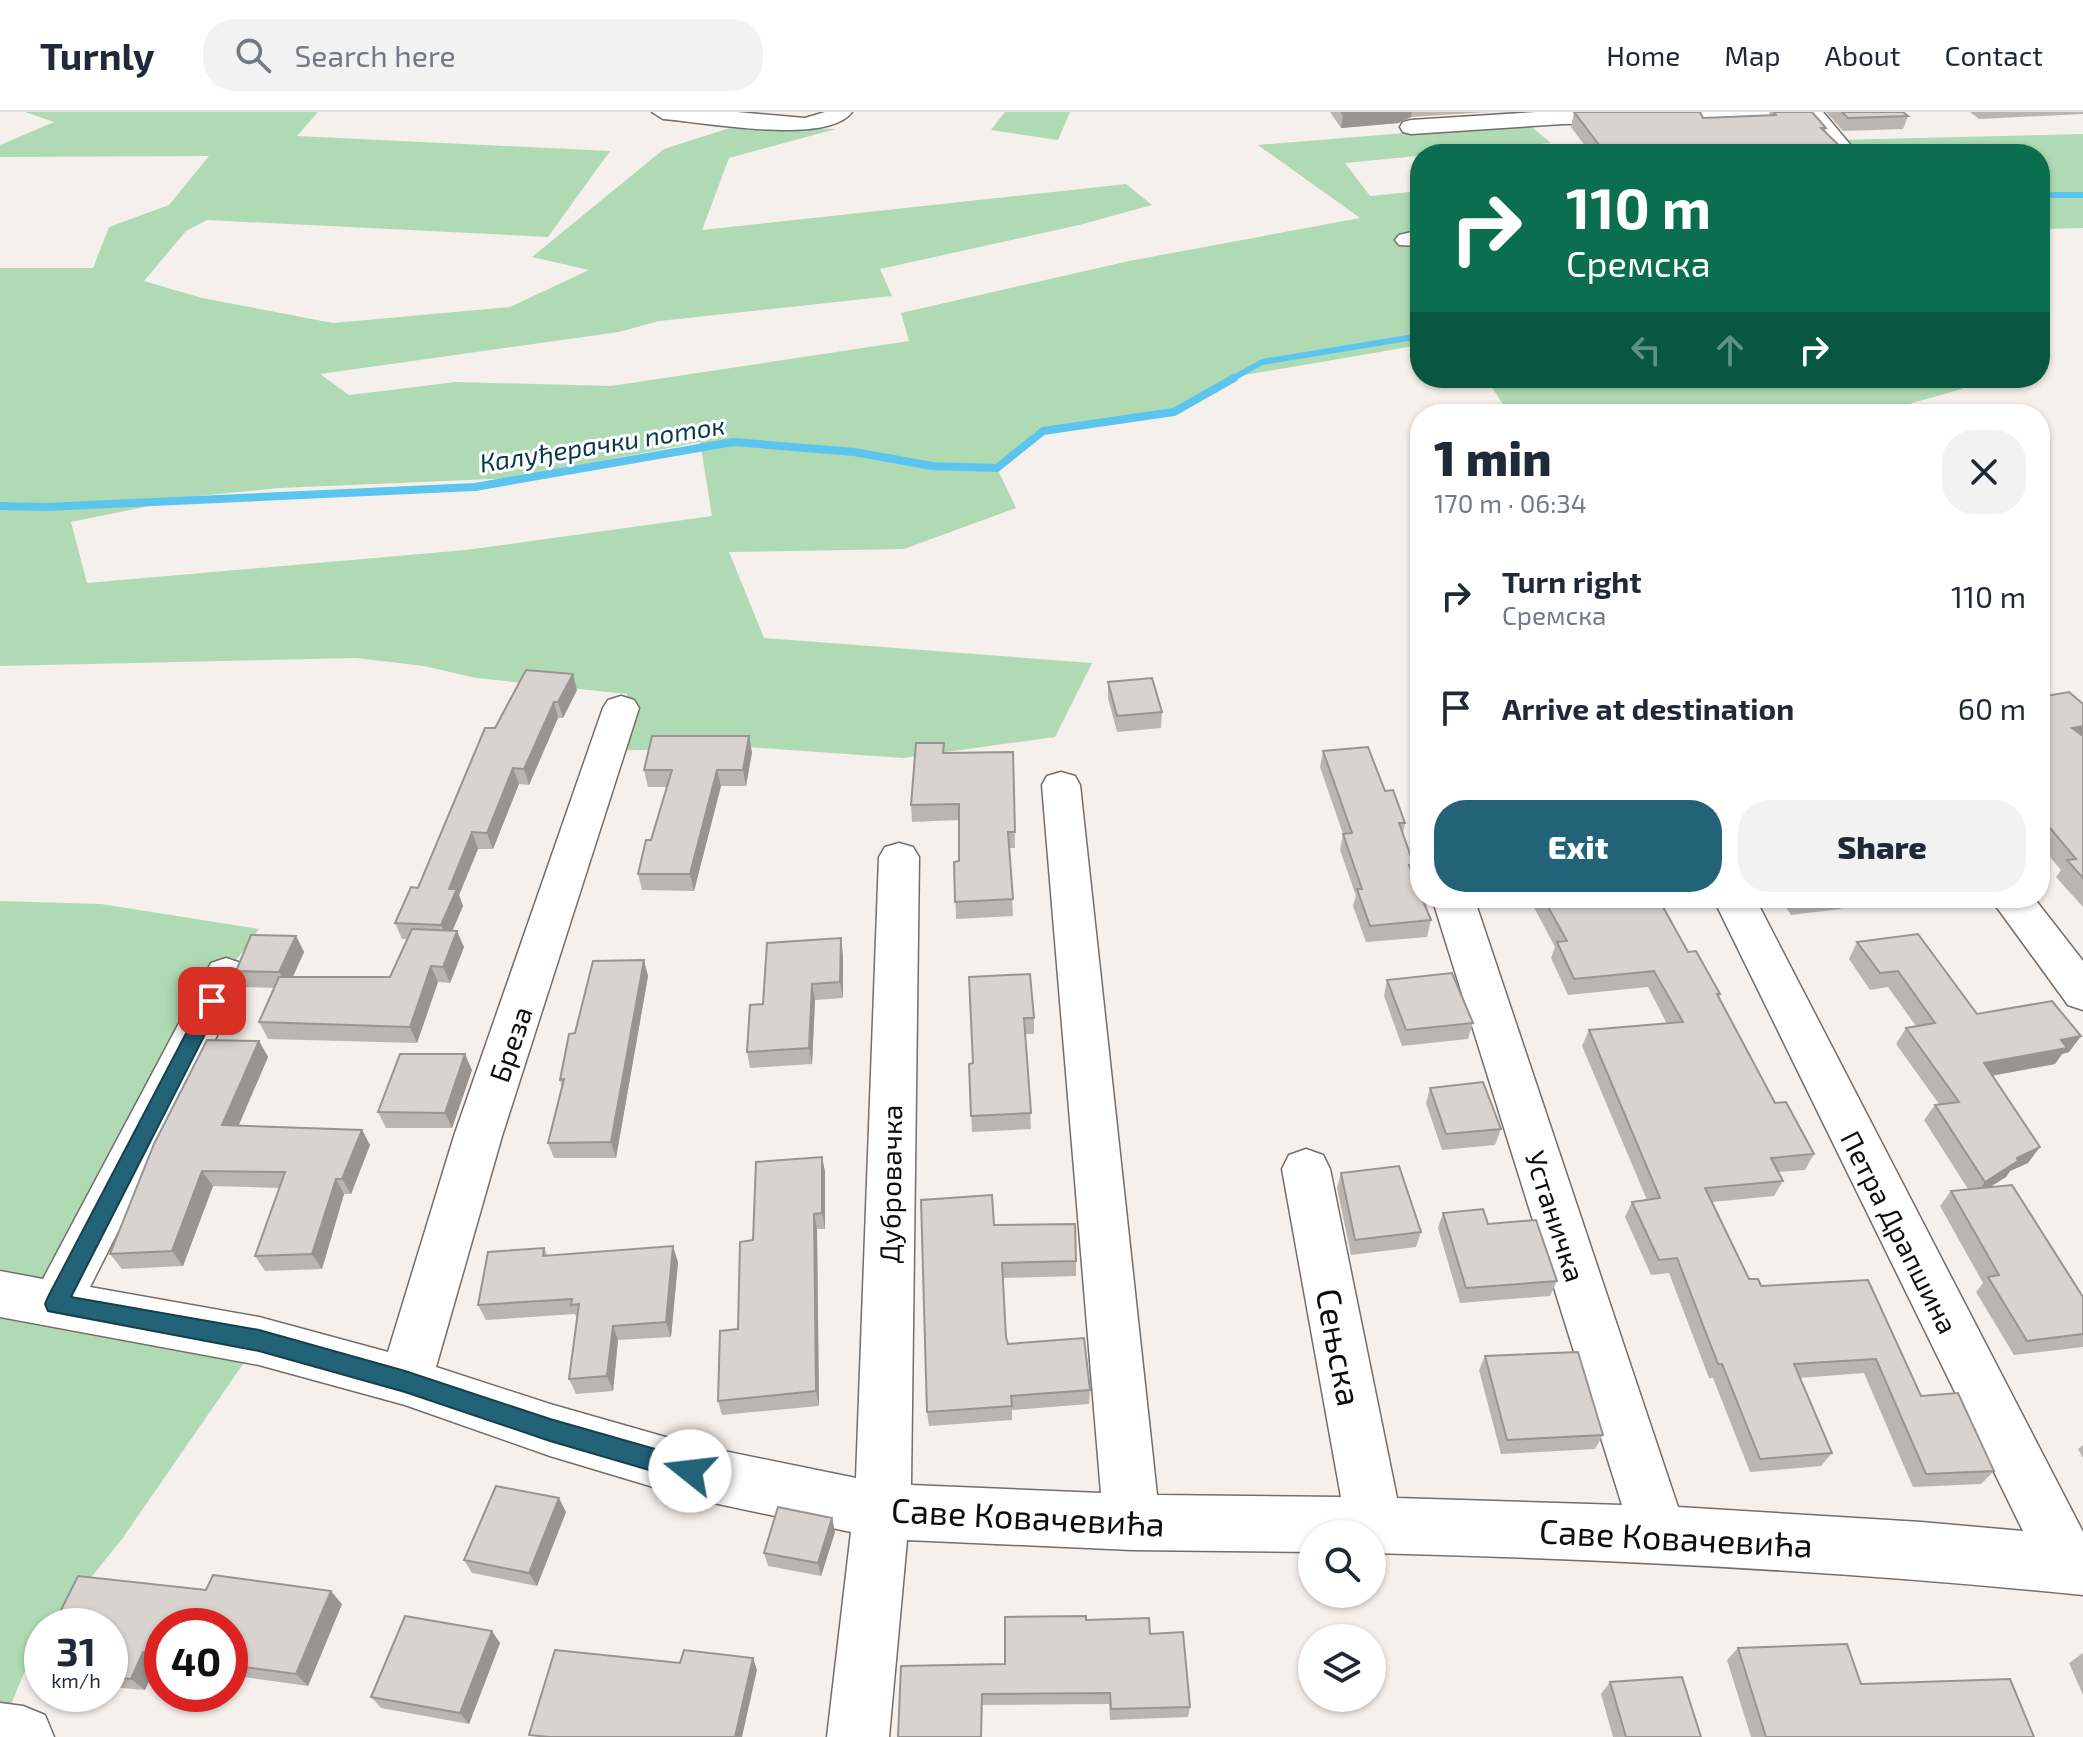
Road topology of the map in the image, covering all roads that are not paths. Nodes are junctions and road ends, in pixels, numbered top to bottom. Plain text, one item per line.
1 (663, 112) edge
2 (841, 112) edge
3 (1811, 112) edge
4 (1411, 127) dead end
5 (1838, 144) edge
6 (621, 708) dead end
7 (1061, 785) dead end
8 (899, 857) dead end
9 (1456, 908) edge
10 (1739, 908) edge
11 (2019, 908) edge
12 (226, 974) dead end
13 (2083, 993) edge
14 (1306, 1169) dead end
15 (0, 1294) edge
16 (56, 1304) junction
17 (405, 1381) junction
18 (882, 1511) junction
19 (1373, 1520) edge
20 (1132, 1522) junction
21 (1298, 1524) edge
22 (1386, 1525) edge
23 (1659, 1534) junction
24 (2076, 1565) edge
25 (0, 1734) edge
26 (23, 1737) edge
27 (858, 1737) edge

1 - 2 street
3 - 4 street
3 - 5 street
6 - 17 street, Бреза
7 - 20 street
8 - 18 street, Дубровачка
9 - 23 street, Устаничка
10 - 24 street, Петра Драпшина
11 - 13 street
12 - 16 street
14 - 19 street, Сењска
15 - 16 street, Саве Ковачевића
16 - 17 street, Саве Ковачевића
17 - 18 street, Саве Ковачевића
18 - 20 street, Саве Ковачевића
18 - 27 street, Дубровачка
20 - 21 street, Саве Ковачевића
22 - 23 street, Саве Ковачевића
23 - 24 street, Саве Ковачевића
25 - 26 street

